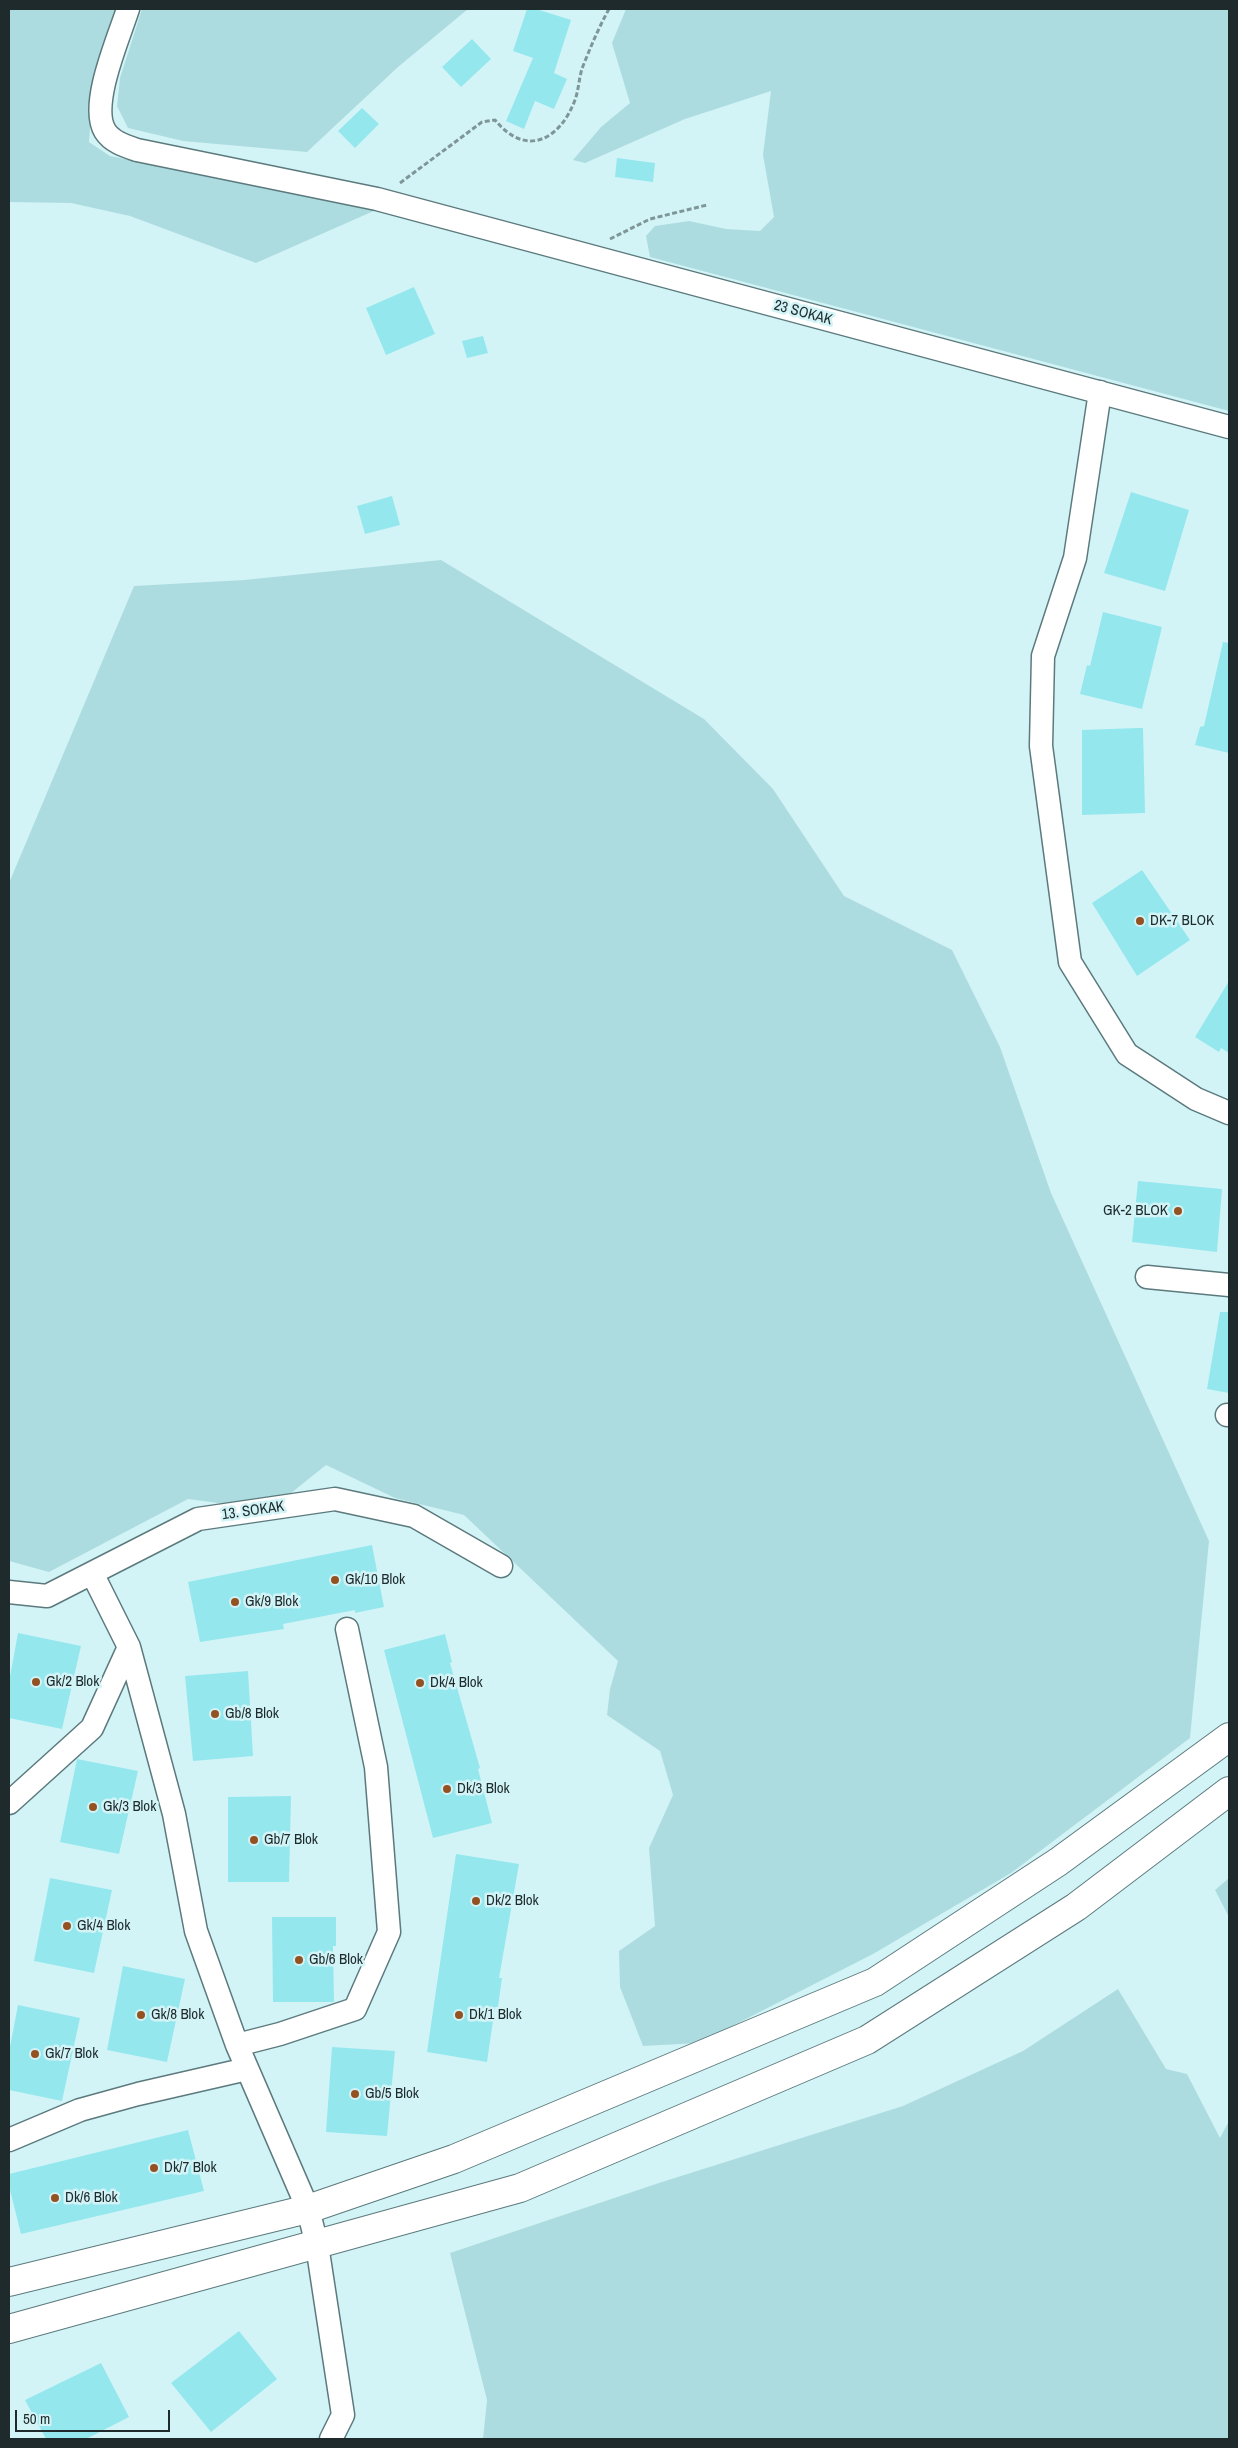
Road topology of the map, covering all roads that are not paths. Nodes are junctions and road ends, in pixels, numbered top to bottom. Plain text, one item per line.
1 (128, 9) edge
2 (1100, 392) junction
3 (1229, 427) edge
4 (1229, 1113) edge
5 (1147, 1277) dead end
6 (1229, 1286) edge
7 (501, 1566) dead end
8 (92, 1573) junction
9 (9, 1592) edge
10 (347, 1630) dead end
11 (129, 1647) junction
12 (1229, 1737) edge
13 (1229, 1791) edge
14 (9, 1803) edge
15 (237, 2045) junction
16 (247, 2069) junction
17 (9, 2140) edge
18 (308, 2209) junction
19 (317, 2245) junction
20 (9, 2282) edge
21 (9, 2329) edge
22 (331, 2439) edge

1 - 2 street, 23 SOKAK
2 - 3 street, 23 SOKAK
2 - 4 street
5 - 6 street
7 - 8 street, 13. SOKAK
8 - 9 street, 13. SOKAK
8 - 11 street
10 - 15 street
11 - 14 street
11 - 15 street
12 - 18 street
13 - 19 street
15 - 16 street
16 - 17 street
16 - 18 street
18 - 19 street
18 - 20 street
19 - 21 street
19 - 22 street

